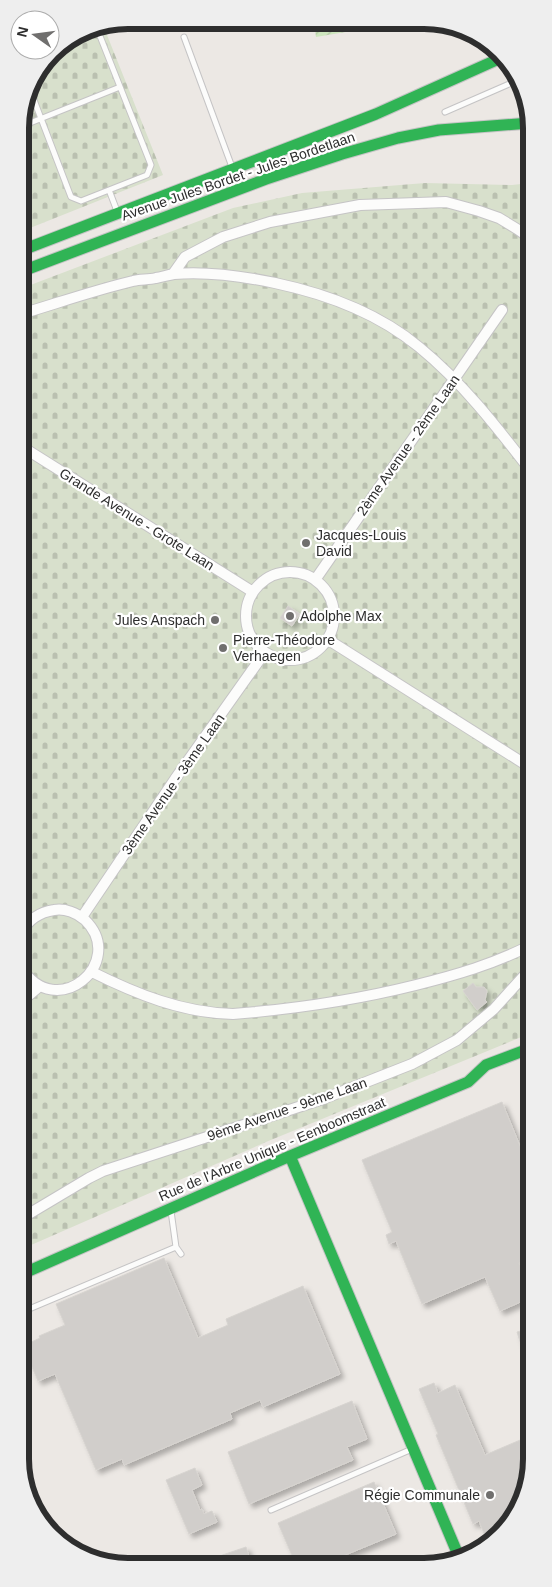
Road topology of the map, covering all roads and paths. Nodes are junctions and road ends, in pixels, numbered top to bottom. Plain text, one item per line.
1 (99, 33) edge
2 (184, 37) dead end
3 (496, 60) edge
4 (512, 83) edge
5 (120, 87) junction
6 (33, 98) edge
7 (445, 112) dead end
8 (42, 118) junction
9 (29, 123) edge
10 (523, 124) edge
11 (233, 170) junction
12 (109, 190) junction
13 (117, 213) junction
14 (523, 233) edge
15 (29, 247) edge
16 (29, 269) edge
17 (173, 274) junction
18 (502, 310) dead end
19 (29, 311) edge
20 (454, 379) junction
21 (29, 451) edge
22 (523, 461) edge
23 (315, 580) junction
24 (253, 592) junction
25 (327, 639) junction
26 (265, 652) junction
27 (523, 763) edge
28 (82, 917) junction
29 (29, 922) edge
30 (523, 949) edge
31 (92, 972) junction
32 (523, 977) edge
33 (29, 978) edge
34 (40, 986) junction
35 (29, 996) edge
36 (523, 1051) edge
37 (290, 1156) junction
38 (171, 1208) junction
39 (29, 1214) edge
40 (176, 1247) junction
41 (181, 1254) dead end
42 (29, 1271) edge
43 (29, 1309) edge
44 (413, 1449) junction
45 (271, 1510) dead end
46 (457, 1553) edge

1 - 5 lane
2 - 11 lane
3 - 11 main road, Avenue Jules Bordet - Jules Bordetlaan
4 - 7 lane
5 - 8 lane
5 - 12 lane
6 - 8 lane
8 - 9 lane
8 - 12 lane
10 - 16 main road, Avenue Jules Bordet - Jules Bordetlaan
11 - 13 main road, Avenue Jules Bordet - Jules Bordetlaan
12 - 13 lane
13 - 15 main road, Avenue Jules Bordet - Jules Bordetlaan
14 - 17 street
17 - 19 street
17 - 20 street
18 - 20 street, 2ème Avenue - 2ème Laan
20 - 22 street
20 - 23 street, 2ème Avenue - 2ème Laan
21 - 24 street, Grande Avenue - Grote Laan
23 - 24 street
23 - 25 street
24 - 26 street
25 - 26 street
25 - 27 street
26 - 28 street, 3ème Avenue - 3ème Laan
28 - 29 street
28 - 31 street
30 - 31 street
31 - 34 street
32 - 39 street, 9ème Avenue - 9ème Laan
33 - 34 street
34 - 35 street
36 - 37 main road, Rue de l'Arbre Unique - Eenboomstraat
37 - 38 main road, Rue de l'Arbre Unique - Eenboomstraat
37 - 44 main road
38 - 40 lane
38 - 42 main road, Rue de l'Arbre Unique - Eenboomstraat
40 - 41 lane
40 - 43 lane
44 - 45 lane
44 - 46 main road

